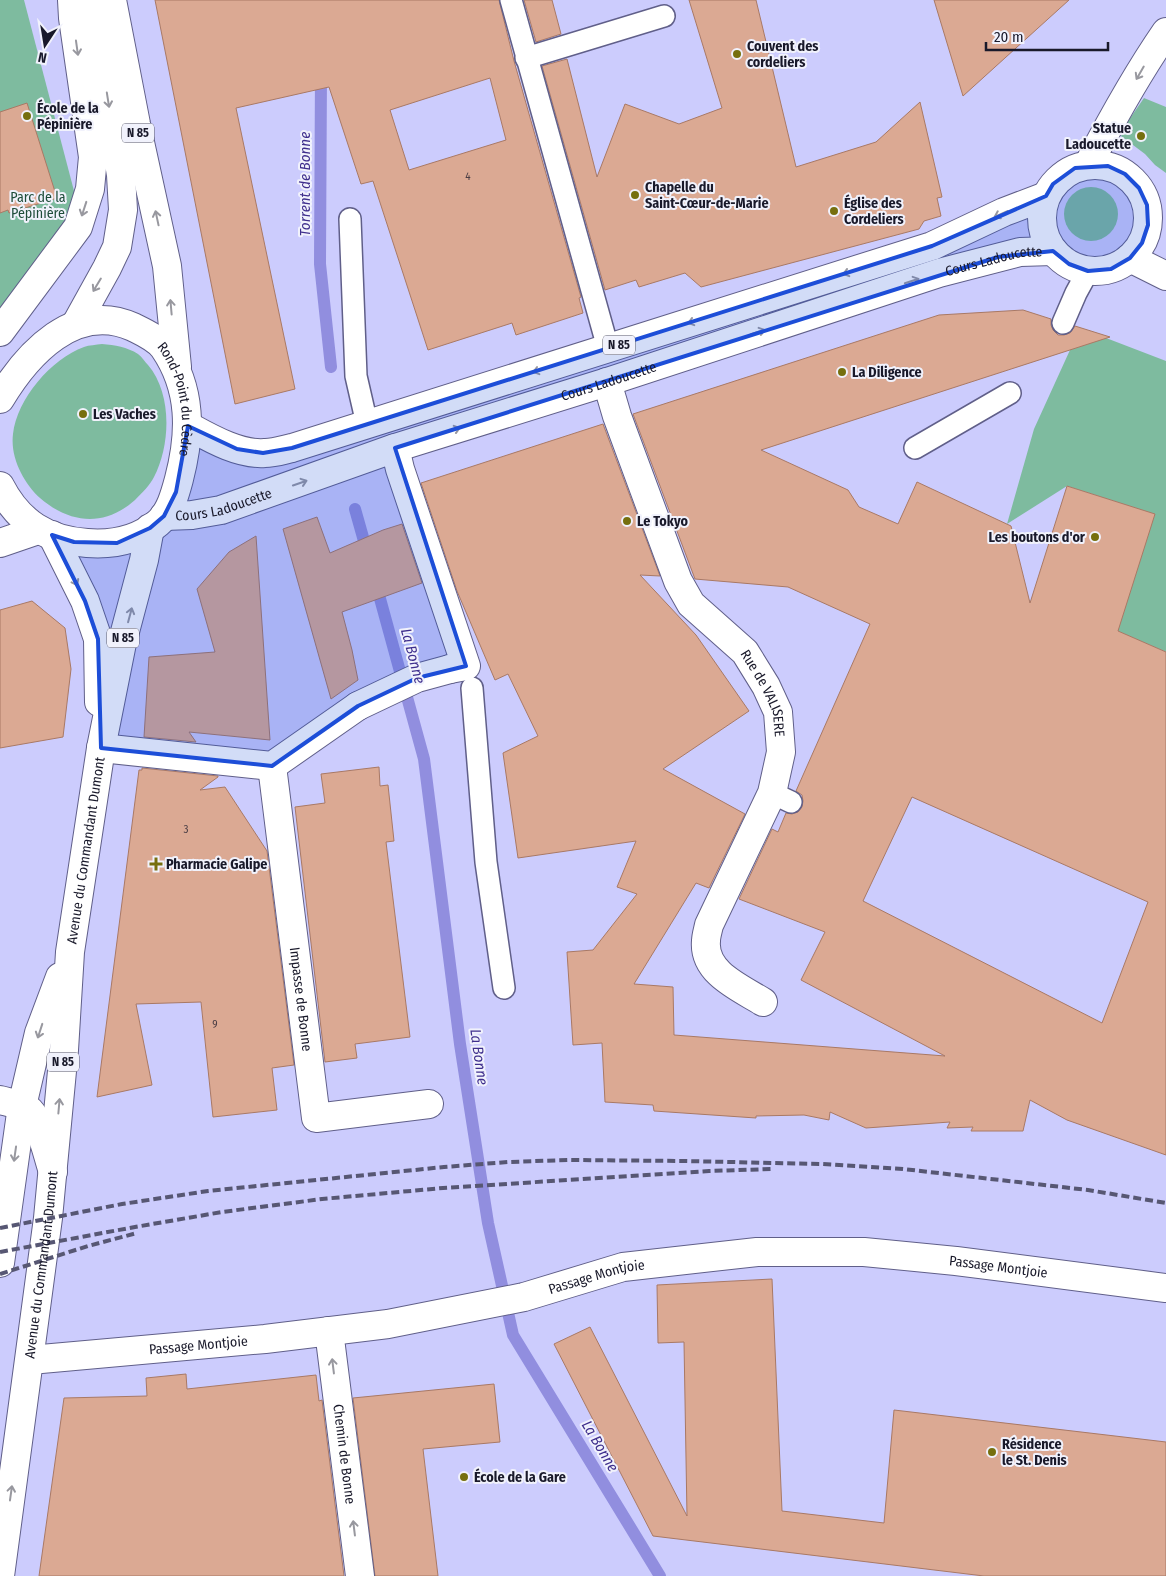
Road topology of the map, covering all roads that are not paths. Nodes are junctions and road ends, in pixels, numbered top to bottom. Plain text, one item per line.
1 (72, 0) edge
2 (92, 0) edge
3 (112, 0) edge
4 (511, 0) edge
5 (664, 16) dead end
6 (1166, 32) edge
7 (526, 58) junction
8 (1088, 165) junction
9 (1046, 196) junction
10 (350, 219) dead end
11 (1053, 251) junction
12 (1130, 258) junction
13 (1088, 271) junction
14 (1166, 276) edge
15 (1064, 323) dead end
16 (76, 324) junction
17 (0, 332) edge
18 (608, 348) junction
19 (177, 373) junction
20 (607, 382) junction
21 (1010, 393) dead end
22 (0, 399) edge
23 (367, 424) junction
24 (188, 426) junction
25 (395, 448) junction
26 (915, 448) dead end
27 (0, 486) edge
28 (157, 522) junction
29 (45, 533) junction
30 (0, 543) edge
31 (463, 675) junction
32 (101, 748) junction
33 (272, 766) junction
34 (70, 952) junction
35 (504, 988) dead end
36 (763, 1002) dead end
37 (11, 1103) edge
38 (429, 1104) dead end
39 (53, 1172) junction
40 (0, 1263) edge
41 (1166, 1288) edge
42 (329, 1330) junction
43 (30, 1360) junction
44 (0, 1576) edge
45 (360, 1576) edge

1 -> 17 main road
2 -> 16 main road, N 85
19 -> 3 main road, N 85
4 - 7 lane
5 - 7 lane
6 -> 8 main road
7 - 18 lane
8 - 9 main road
8 - 12 main road
9 - 11 main road
9 -> 18 main road, N 85
10 - 23 lane
11 - 13 main road
20 -> 11 main road, Cours Ladoucette / N 85
12 - 13 main road
12 - 14 main road
13 - 15 lane
16 - 19 main road, Rond-Point du Cèdre
16 - 22 main road, Rond-Point du Cèdre
18 -> 23 main road, N 85
19 - 24 main road, Rond-Point du Cèdre
25 -> 20 main road, Cours Ladoucette / N 85
20 - 36 main road, Rue de VALISERE
21 - 26 lane
23 - 24 main road, N 85
24 - 28 main road, Rond-Point du Cèdre
28 -> 25 main road, Cours Ladoucette / N 85
25 - 31 main road
27 - 29 main road
28 - 29 main road
32 -> 28 main road, Avenue du Commandant Dumont / N 85
29 - 30 main road
29 -> 32 main road, Avenue du Commandant Dumont / N 85
31 - 33 main road
31 - 35 lane
32 - 33 main road
32 - 34 main road, Avenue du Commandant Dumont / N 85
33 - 38 main road, Impasse de Bonne
34 -> 37 main road, Avenue du Commandant Dumont / N 85
39 -> 34 main road, Avenue du Commandant Dumont / N 85
37 - 39 main road
37 -> 40 main road, Avenue du Commandant Dumont / N 85
39 - 43 main road, Avenue du Commandant Dumont / N 85
41 - 42 main road, Passage Montjoie
42 - 43 main road, Passage Montjoie
45 -> 42 main road, Chemin de Bonne
44 -> 43 main road, Avenue du Commandant Dumont / N 85

